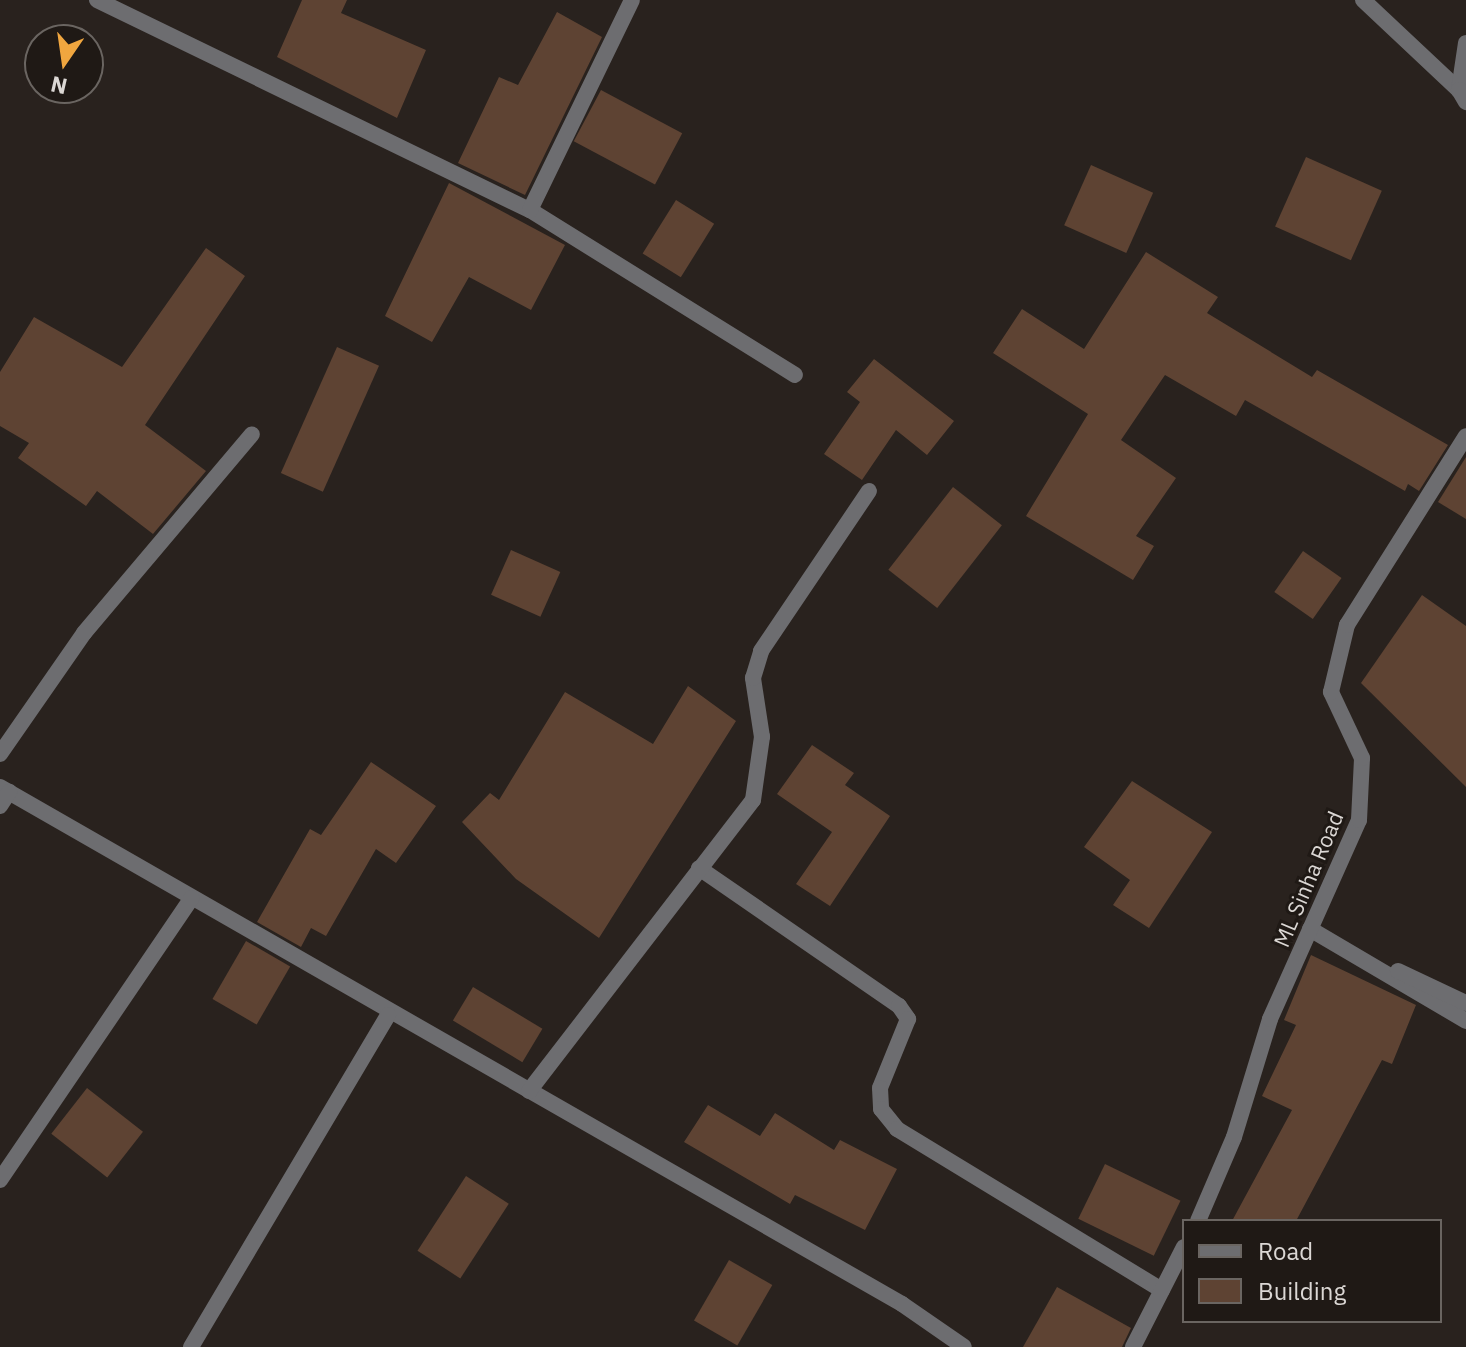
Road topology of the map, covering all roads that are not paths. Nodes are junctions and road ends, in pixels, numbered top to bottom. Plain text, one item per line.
1 (97, 0) edge
2 (632, 0) edge
3 (1363, 0) edge
4 (1466, 43) edge
5 (1462, 96) edge
6 (530, 210) junction
7 (795, 375) dead end
8 (252, 434) dead end
9 (1466, 436) edge
10 (869, 491) dead end
11 (0, 754) edge
12 (3, 795) edge
13 (699, 868) junction
14 (192, 898) junction
15 (1310, 929) junction
16 (1466, 1003) edge
17 (388, 1015) junction
18 (1466, 1021) edge
19 (529, 1091) junction
20 (0, 1180) edge
21 (1199, 1219) edge
22 (1182, 1251) edge
23 (1162, 1290) junction
24 (191, 1347) edge
25 (964, 1347) edge
26 (1133, 1347) edge

1 - 6 street
2 - 6 street
3 - 5 street
4 - 5 street
6 - 7 street
8 - 11 street
9 - 15 street, ML Sinha Road
10 - 13 street
12 - 14 street
13 - 19 street
13 - 23 street
14 - 17 street
14 - 20 street
15 - 16 street
15 - 18 street
15 - 21 street, ML Sinha Road
17 - 19 street
17 - 24 street
19 - 25 street
22 - 23 street
23 - 26 street

